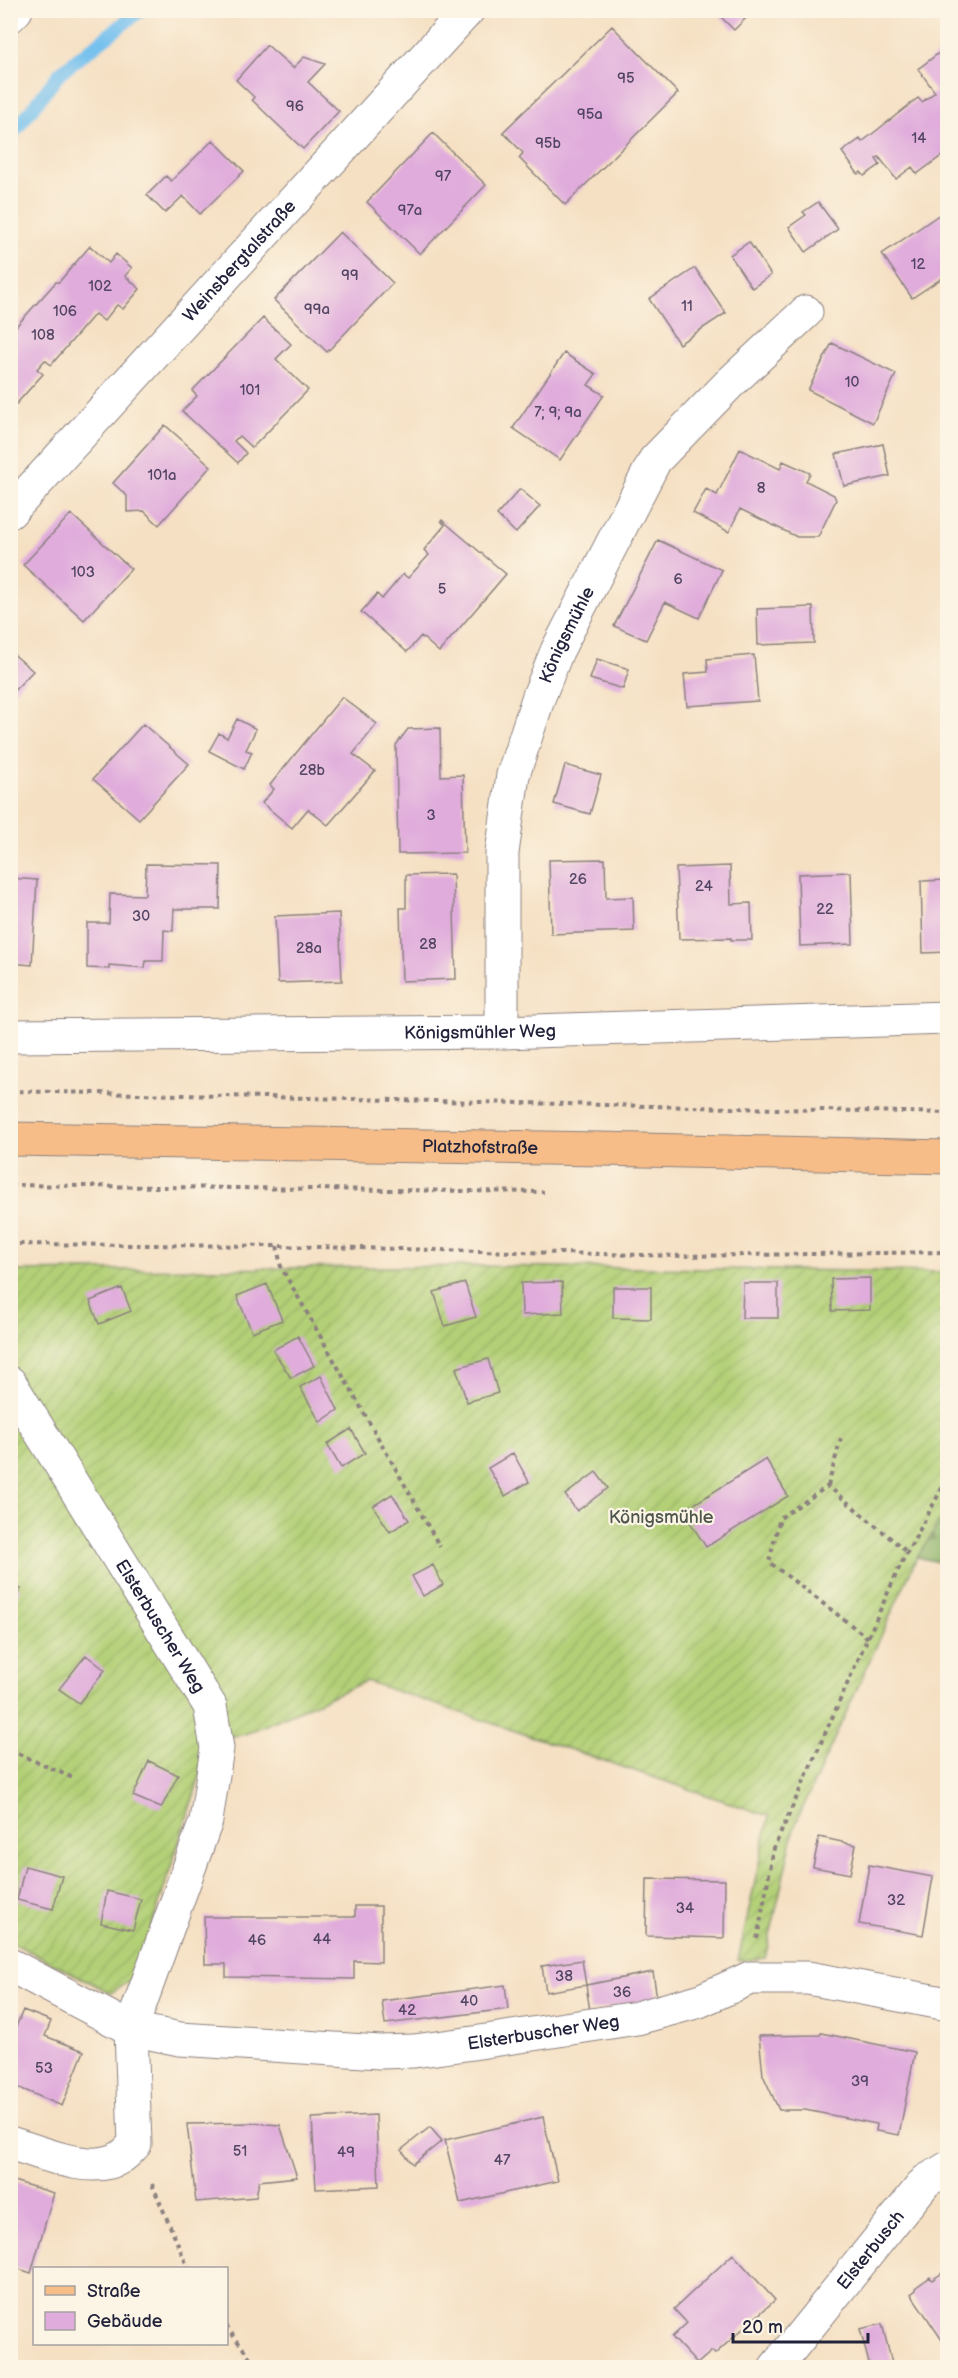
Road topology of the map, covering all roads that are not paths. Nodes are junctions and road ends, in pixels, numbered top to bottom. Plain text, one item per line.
1 (16, 10) edge
2 (468, 10) edge
3 (10, 16) edge
4 (806, 312) dead end
5 (10, 512) edge
6 (948, 1018) edge
7 (502, 1032) junction
8 (10, 1036) edge
9 (10, 1139) edge
10 (948, 1157) edge
11 (10, 1383) edge
12 (10, 1965) edge
13 (948, 2004) edge
14 (131, 2030) junction
15 (10, 2144) edge
16 (948, 2168) edge
17 (775, 2367) edge

1 - 3 street
2 - 5 street, Weinsbergtalstraße
4 - 7 street, Königsmühle
6 - 7 street, Königsmühler Weg
7 - 8 street, Königsmühler Weg
9 - 10 main road, Platzhofstraße
11 - 14 street, Elsterbuscher Weg
12 - 14 street, Elsterbuscher Weg
13 - 14 street, Elsterbuscher Weg
14 - 15 street
16 - 17 street, Elsterbusch

